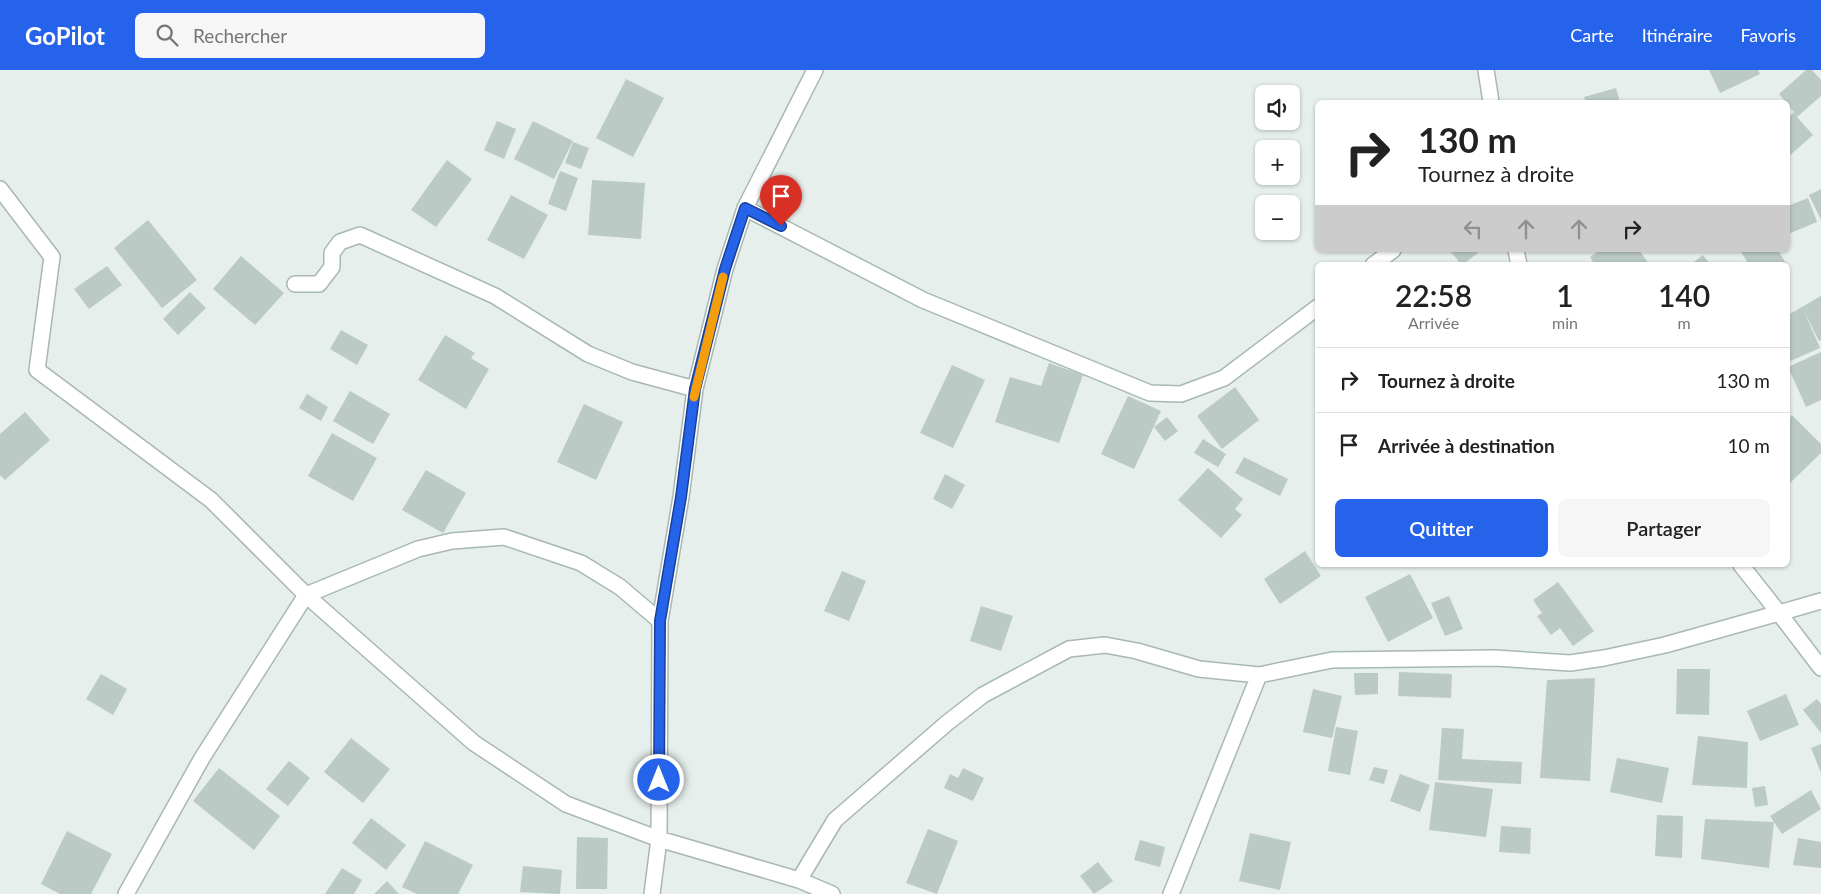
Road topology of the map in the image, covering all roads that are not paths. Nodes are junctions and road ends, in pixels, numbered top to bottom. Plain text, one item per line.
1 (815, 70) edge
2 (1486, 70) edge
3 (1491, 100) edge
4 (0, 188) edge
5 (745, 208) junction
6 (1390, 252) edge
7 (1377, 262) edge
8 (295, 284) dead end
9 (1315, 309) edge
10 (695, 389) junction
11 (1743, 567) edge
12 (306, 595) junction
13 (1821, 601) edge
14 (1779, 613) junction
15 (660, 621) junction
16 (1821, 668) edge
17 (1259, 675) junction
18 (659, 839) junction
19 (799, 880) junction
20 (126, 894) edge
21 (652, 894) edge
22 (832, 894) edge
23 (1171, 894) edge

1 - 5 street
2 - 3 street
4 - 12 street
5 - 9 street
5 - 10 street
6 - 7 street
8 - 10 street
10 - 15 street
11 - 14 street
12 - 15 street
12 - 18 street
12 - 20 street
13 - 14 street
14 - 16 street
14 - 17 street
15 - 18 street
17 - 19 street
17 - 23 street
18 - 19 street
18 - 21 street
19 - 22 street

